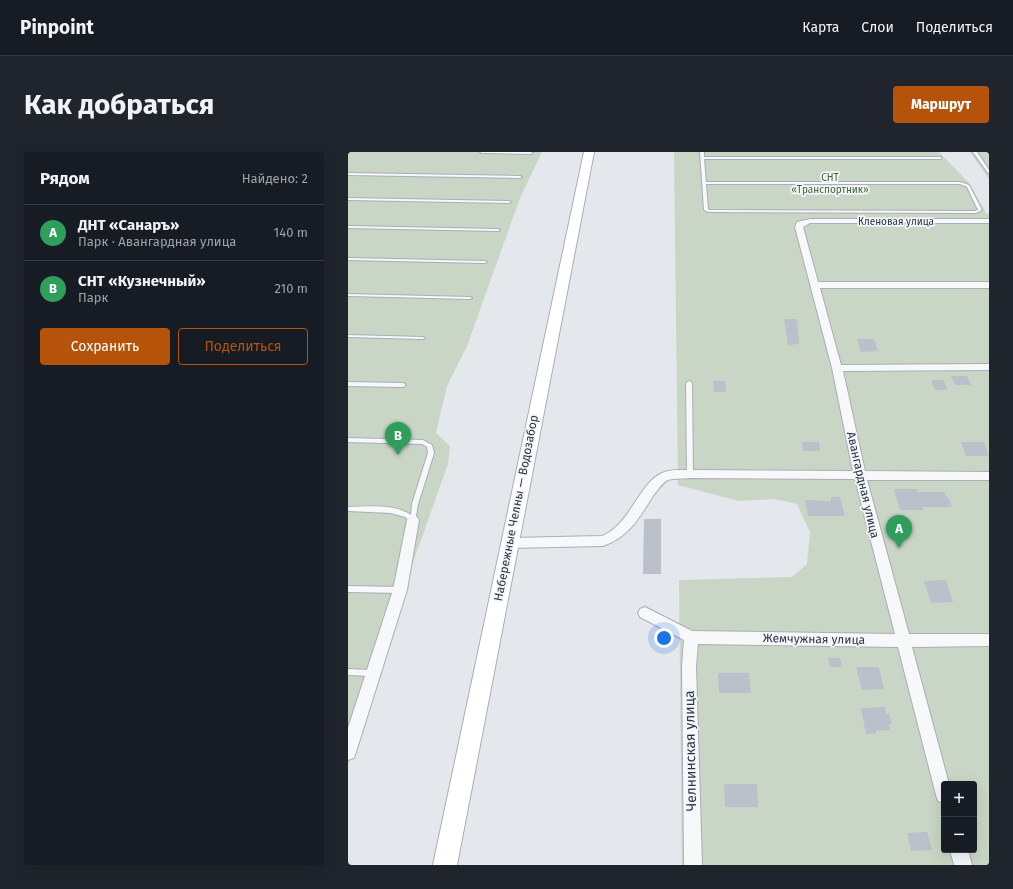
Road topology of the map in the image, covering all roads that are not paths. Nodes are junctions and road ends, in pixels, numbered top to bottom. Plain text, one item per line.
1 (482, 152) edge
2 (589, 152) edge
3 (702, 152) edge
4 (975, 152) edge
5 (531, 153) edge
6 (702, 158) junction
7 (940, 158) dead end
8 (989, 172) edge
9 (348, 174) edge
10 (520, 177) dead end
11 (704, 183) junction
12 (348, 199) edge
13 (509, 202) dead end
14 (804, 222) joint
15 (988, 222) edge
16 (348, 227) edge
17 (498, 230) dead end
18 (348, 259) edge
19 (485, 262) dead end
20 (815, 285) junction
21 (989, 285) edge
22 (348, 295) edge
23 (470, 298) dead end
24 (348, 336) edge
25 (423, 338) dead end
26 (989, 367) edge
27 (837, 368) junction
28 (689, 383) dead end
29 (348, 384) edge
30 (403, 386) dead end
31 (348, 440) edge
32 (690, 474) junction
33 (860, 475) junction
34 (989, 476) edge
35 (348, 509) edge
36 (413, 520) junction
37 (509, 543) junction
38 (348, 589) edge
39 (400, 590) junction
40 (646, 614) dead end
41 (691, 636) junction
42 (989, 640) edge
43 (903, 641) junction
44 (348, 672) edge
45 (374, 673) junction
46 (348, 752) edge
47 (941, 784) edge
48 (960, 853) edge
49 (445, 865) edge
50 (693, 865) edge
51 (963, 865) edge

1 - 5 lane
2 - 37 main road, Набережные Челны — Водозабор
3 - 6 lane
4 - 8 lane
6 - 7 lane
6 - 11 lane
9 - 10 lane
11 - 11 lane
12 - 13 lane
14 - 15 street, Кленовая улица
14 - 20 street, Авангардная улица
16 - 17 lane
18 - 19 lane
20 - 21 street
20 - 27 street, Авангардная улица
22 - 23 lane
24 - 25 lane
26 - 27 street
27 - 33 street, Авангардная улица
28 - 32 lane
29 - 30 lane
31 - 36 lane
32 - 33 street
32 - 37 street
33 - 34 street
33 - 43 street, Авангардная улица
35 - 36 lane
36 - 39 street
37 - 49 main road, Набережные Челны — Водозабор
38 - 39 lane
39 - 45 street
40 - 41 street, Жемчужная улица
41 - 43 street, Жемчужная улица
41 - 50 street, Челнинская улица
42 - 43 street, Жемчужная улица
43 - 47 street, Авангардная улица
44 - 45 lane
45 - 46 street
48 - 51 street

